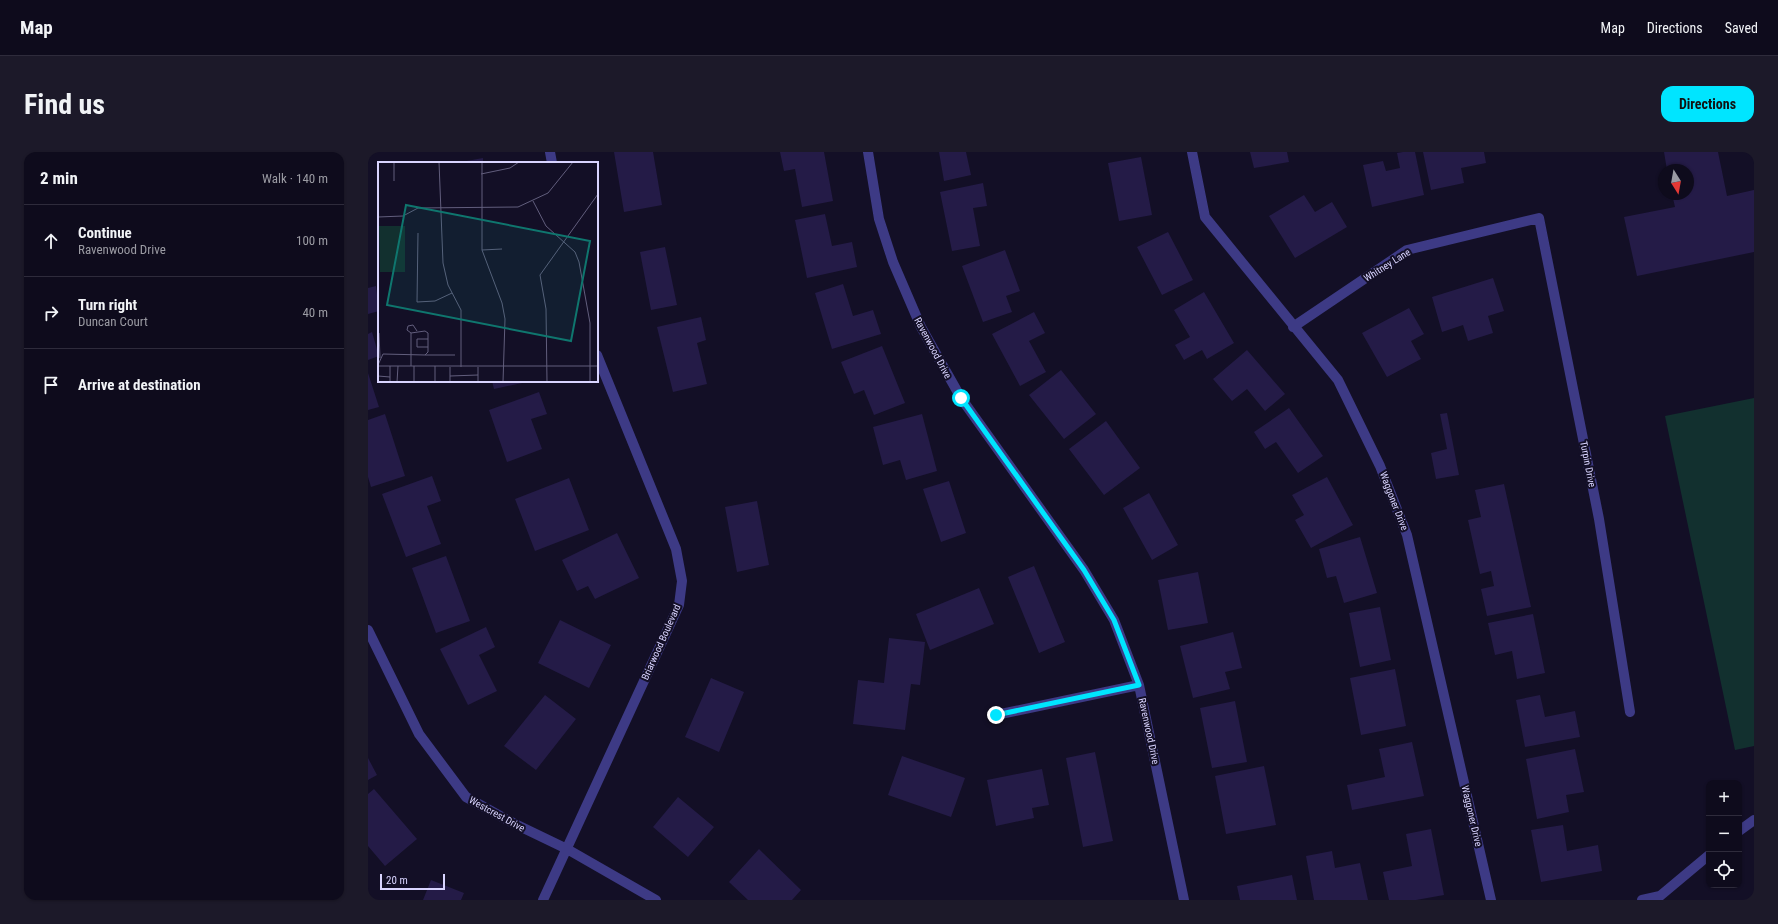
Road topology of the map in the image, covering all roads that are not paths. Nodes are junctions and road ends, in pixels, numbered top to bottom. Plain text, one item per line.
1 (550, 152) edge
2 (868, 152) edge
3 (1192, 152) edge
4 (552, 162) edge
5 (1540, 218) joint
6 (1293, 327) junction
7 (598, 357) edge
8 (368, 630) edge
9 (1139, 685) junction
10 (1630, 712) dead end
11 (996, 715) dead end
12 (1754, 820) edge
13 (1742, 829) edge
14 (567, 849) junction
15 (1706, 858) edge
16 (543, 900) edge
17 (656, 900) edge
18 (1184, 900) edge
19 (1491, 900) edge
20 (1642, 900) edge

1 - 4 street
2 - 9 street, Ravenwood Drive
3 - 6 street, Waggoner Drive
5 - 6 street, Whitney Lane
5 - 10 street, Turpin Drive
6 - 19 street, Waggoner Drive
7 - 14 street, Briarwood Boulevard
8 - 14 street, Westcrest Drive
9 - 11 street
9 - 18 street, Ravenwood Drive
12 - 13 street
14 - 16 street, Briarwood Boulevard
14 - 17 street, Westcrest Drive
15 - 20 street

